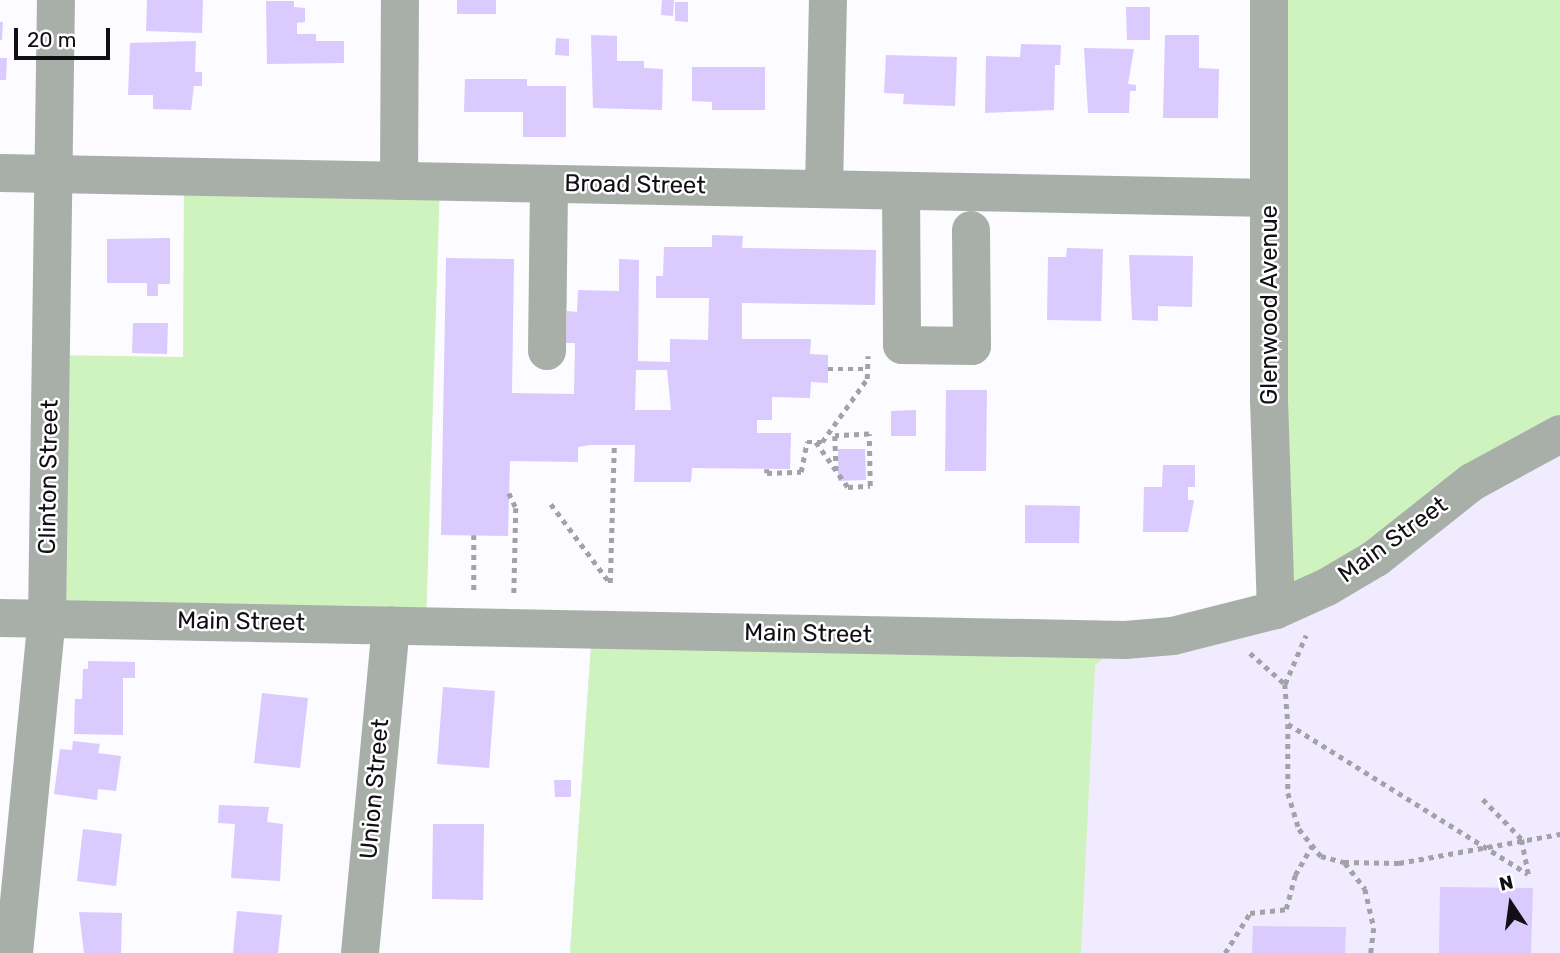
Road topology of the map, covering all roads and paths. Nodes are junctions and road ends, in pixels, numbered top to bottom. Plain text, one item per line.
1 (56, 0) edge
2 (400, 0) edge
3 (828, 0) edge
4 (1269, 0) edge
5 (0, 173) edge
6 (54, 174) junction
7 (399, 181) junction
8 (549, 184) junction
9 (824, 190) junction
10 (901, 191) junction
11 (1269, 198) junction
12 (971, 229) dead end
13 (868, 348) dead end
14 (547, 351) dead end
15 (828, 369) dead end
16 (867, 369) junction
17 (1560, 434) edge
18 (816, 442) junction
19 (614, 445) dead end
20 (767, 469) dead end
21 (836, 471) junction
22 (509, 493) dead end
23 (551, 504) dead end
24 (474, 535) dead end
25 (1276, 610) junction
26 (0, 618) edge
27 (47, 619) junction
28 (391, 625) junction
29 (475, 627) junction
30 (513, 628) junction
31 (1285, 684) dead end
32 (1288, 724) junction
33 (1481, 798) dead end
34 (1560, 834) edge
35 (1521, 839) junction
36 (1312, 845) junction
37 (1483, 846) junction
38 (1344, 862) junction
39 (14, 953) edge
40 (360, 953) edge
41 (1225, 953) edge
42 (1371, 953) edge

1 - 6 street, Clinton Street
2 - 7 street
3 - 9 street
4 - 11 street, Glenwood Avenue
5 - 6 street, Broad Street
6 - 7 street, Broad Street
6 - 27 street, Clinton Street
7 - 8 street, Broad Street
8 - 9 street, Broad Street
8 - 14 street
9 - 10 street, Broad Street
10 - 11 street, Broad Street
10 - 12 street
11 - 25 street, Glenwood Avenue
13 - 16 path
15 - 16 path
16 - 18 path
17 - 25 street, Main Street
18 - 20 path
18 - 21 path
19 - 23 path
21 - 21 path
22 - 30 path
24 - 29 path
25 - 30 street, Main Street
26 - 27 street, Main Street
27 - 28 street, Main Street
27 - 39 street, Clinton Street
28 - 29 street, Main Street
28 - 40 street, Union Street
29 - 30 street, Main Street
31 - 32 path
32 - 36 path
32 - 37 path
33 - 35 path
34 - 35 path
35 - 37 path
35 - 37 path
36 - 38 path
36 - 41 path
37 - 38 path
38 - 42 path

